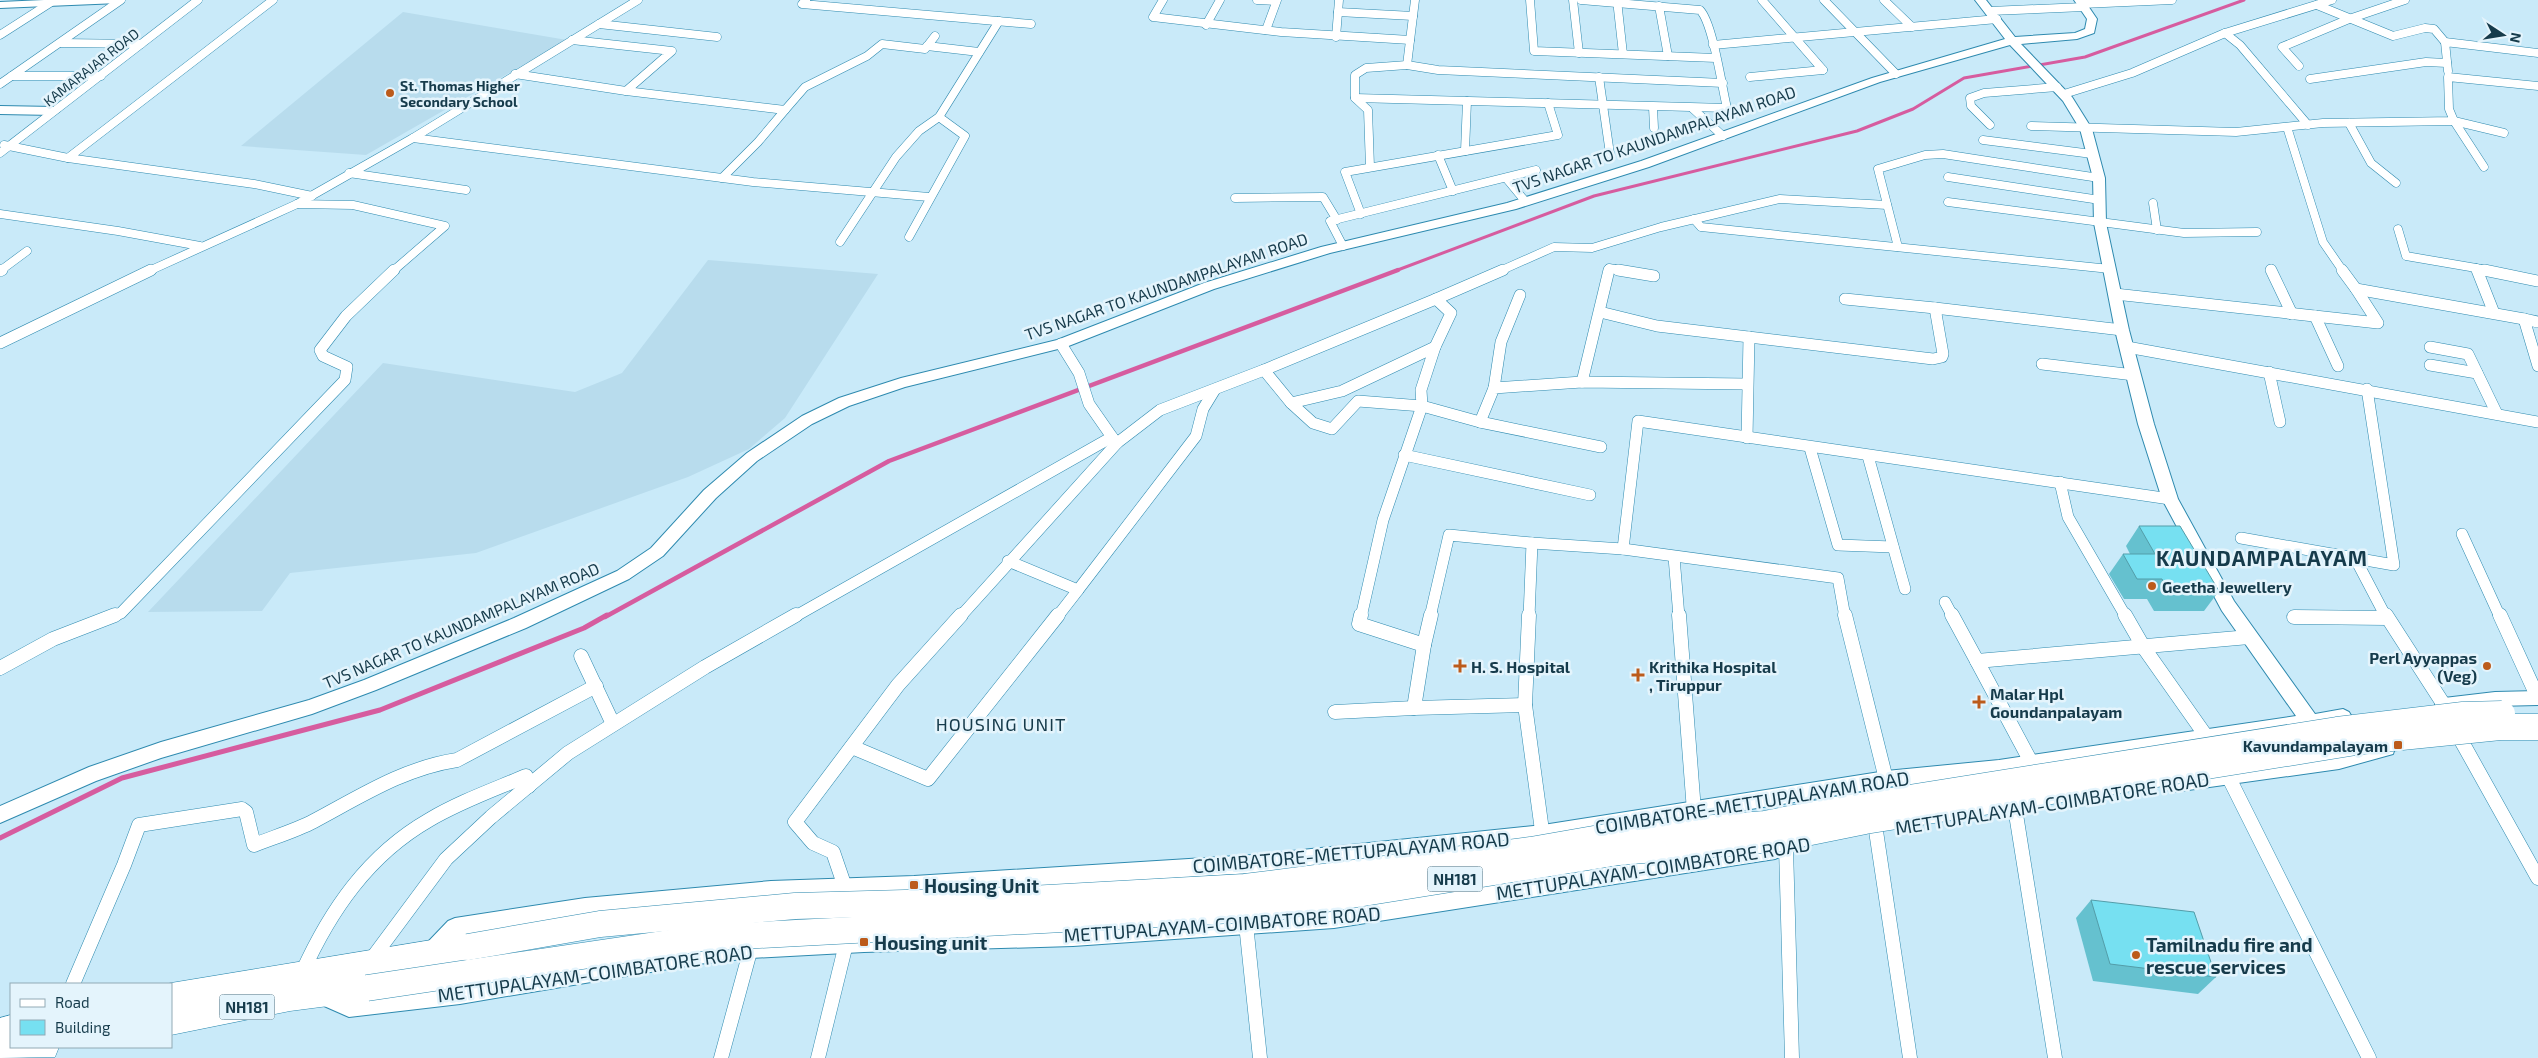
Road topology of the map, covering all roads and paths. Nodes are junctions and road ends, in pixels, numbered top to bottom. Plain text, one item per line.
1 (120, 0) edge
2 (198, 0) edge
3 (273, 0) edge
4 (638, 0) edge
5 (806, 0) edge
6 (1162, 0) edge
7 (1220, 0) edge
8 (1257, 0) edge
9 (1339, 0) edge
10 (1415, 0) edge
11 (1530, 0) edge
12 (1573, 0) edge
13 (1581, 0) edge
14 (1762, 0) edge
15 (1824, 0) edge
16 (1884, 0) edge
17 (1980, 0) edge
18 (2172, 0) edge
19 (2332, 0) edge
20 (2405, 0) edge
21 (71, 1) edge
22 (1277, 1) edge
23 (1617, 1) edge
24 (2148, 1) edge
25 (50, 2) junction
26 (2082, 4) edge
27 (0, 5) edge
28 (2317, 5) junction
29 (1659, 6) junction
30 (1990, 11) junction
31 (1338, 12) junction
32 (1414, 16) junction
33 (2349, 19) junction
34 (1997, 20) junction
35 (999, 21) junction
36 (599, 24) junction
37 (1031, 24) dead end
38 (1206, 25) junction
39 (1912, 27) junction
40 (1266, 30) junction
41 (1853, 32) junction
42 (2225, 33) junction
43 (0, 34) edge
44 (935, 36) dead end
45 (717, 37) dead end
46 (1336, 37) junction
47 (1793, 38) junction
48 (572, 40) junction
49 (1410, 40) junction
50 (2445, 42) junction
51 (61, 43) junction
52 (141, 44) junction
53 (1713, 44) junction
54 (927, 46) junction
55 (2017, 46) junction
56 (979, 52) junction
57 (1579, 53) junction
58 (2538, 53) edge
59 (1624, 54) junction
60 (1668, 56) junction
61 (1716, 58) junction
62 (2447, 63) junction
63 (1407, 66) junction
64 (2299, 66) dead end
65 (515, 74) junction
66 (1896, 74) junction
67 (12, 76) junction
68 (101, 76) junction
69 (1599, 77) junction
70 (2448, 77) junction
71 (1750, 78) dead end
72 (2310, 79) dead end
73 (1723, 82) junction
74 (0, 84) edge
75 (2538, 86) edge
76 (2057, 88) junction
77 (626, 91) junction
78 (1355, 98) junction
79 (1467, 100) junction
80 (1548, 103) junction
81 (1604, 105) junction
82 (1653, 106) junction
83 (1692, 108) junction
84 (0, 110) edge
85 (785, 110) junction
86 (54, 111) junction
87 (938, 118) junction
88 (2454, 121) junction
89 (2349, 123) junction
90 (1990, 125) dead end
91 (2308, 125) junction
92 (2031, 126) dead end
93 (2287, 127) junction
94 (1654, 128) dead end
95 (2086, 129) junction
96 (2504, 134) dead end
97 (1723, 136) junction
98 (413, 138) junction
99 (1983, 140) dead end
100 (0, 144) edge
101 (10, 146) junction
102 (1465, 151) junction
103 (0, 153) edge
104 (1610, 154) dead end
105 (2092, 154) junction
106 (1438, 155) junction
107 (68, 158) junction
108 (1370, 167) junction
109 (2484, 168) dead end
110 (1536, 170) dead end
111 (349, 173) junction
112 (1948, 177) dead end
113 (722, 178) junction
114 (1506, 178) junction
115 (2099, 178) junction
116 (2396, 183) dead end
117 (466, 190) dead end
118 (1453, 191) junction
119 (871, 193) junction
120 (312, 196) junction
121 (929, 197) junction
122 (1236, 198) dead end
123 (2100, 200) junction
124 (1526, 201) junction
125 (1948, 202) dead end
126 (2153, 203) dead end
127 (297, 204) junction
128 (1887, 205) junction
129 (0, 214) edge
130 (1361, 214) junction
131 (1694, 219) junction
132 (1337, 220) junction
133 (2100, 223) junction
134 (2398, 229) dead end
135 (2157, 230) junction
136 (2258, 232) dead end
137 (909, 237) dead end
138 (840, 242) dead end
139 (200, 246) junction
140 (1343, 246) junction
141 (1898, 247) junction
142 (27, 251) dead end
143 (2476, 268) junction
144 (2110, 269) junction
145 (2271, 269) dead end
146 (0, 271) edge
147 (1654, 276) dead end
148 (2538, 281) edge
149 (2356, 289) junction
150 (2115, 294) junction
151 (1520, 295) dead end
152 (1436, 299) junction
153 (1845, 299) dead end
154 (1935, 308) junction
155 (1600, 312) junction
156 (2494, 313) junction
157 (2292, 314) junction
158 (2314, 316) junction
159 (2524, 319) junction
160 (2538, 322) edge
161 (2122, 330) junction
162 (1749, 337) junction
163 (0, 343) edge
164 (1061, 344) junction
165 (2127, 347) junction
166 (2430, 347) dead end
167 (1435, 348) junction
168 (2042, 364) dead end
169 (2430, 365) dead end
170 (2338, 366) dead end
171 (2538, 366) edge
172 (1264, 370) junction
173 (2269, 372) junction
174 (2477, 373) junction
175 (2134, 375) junction
176 (1582, 382) junction
177 (1747, 384) junction
178 (1494, 388) junction
179 (2367, 389) junction
180 (1214, 391) junction
181 (1291, 404) junction
182 (1422, 406) junction
183 (2497, 414) junction
184 (1480, 422) junction
185 (2280, 422) dead end
186 (2538, 422) edge
187 (1747, 438) junction
188 (1115, 440) junction
189 (1601, 447) dead end
190 (1810, 448) junction
191 (1404, 455) junction
192 (1868, 456) junction
193 (2060, 482) junction
194 (1590, 496) dead end
195 (2170, 500) junction
196 (2462, 534) dead end
197 (2241, 538) dead end
198 (1532, 543) junction
199 (1893, 547) junction
200 (1623, 549) junction
201 (1674, 557) junction
202 (2355, 558) junction
203 (1008, 561) junction
204 (1905, 589) dead end
205 (1078, 590) junction
206 (1945, 602) dead end
207 (2294, 617) dead end
208 (2387, 618) junction
209 (2249, 637) junction
210 (1424, 644) junction
211 (2144, 648) junction
212 (581, 656) dead end
213 (1977, 661) junction
214 (0, 668) edge
215 (596, 686) junction
216 (2538, 698) edge
217 (1525, 705) junction
218 (2444, 705) junction
219 (1414, 708) junction
220 (1335, 712) dead end
221 (2538, 713) edge
222 (2310, 720) junction
223 (613, 724) junction
224 (2538, 727) edge
225 (2206, 736) junction
226 (2538, 737) edge
227 (2462, 742) junction
228 (852, 747) junction
229 (2339, 760) junction
230 (2032, 762) junction
231 (2228, 776) junction
232 (1886, 779) junction
233 (529, 786) junction
234 (2015, 808) junction
235 (1694, 811) junction
236 (0, 815) edge
237 (1876, 831) junction
238 (1543, 834) junction
239 (1786, 848) junction
240 (2538, 878) edge
241 (1552, 886) junction
242 (845, 887) junction
243 (1246, 924) junction
244 (846, 944) junction
245 (752, 948) junction
246 (430, 954) junction
247 (301, 975) junction
248 (367, 976) junction
249 (74, 983) edge
250 (323, 995) junction
251 (172, 996) edge
252 (172, 1021) edge
253 (41, 1048) edge
254 (0, 1057) edge
255 (722, 1058) edge
256 (818, 1058) edge
257 (1260, 1058) edge
258 (1792, 1058) edge
259 (1910, 1058) edge
260 (2055, 1058) edge
261 (2369, 1058) edge

1 - 21 main road
1 - 51 street
2 - 52 street, KAMARAJAR ROAD
3 - 107 street
4 - 36 street
5 - 35 street
6 - 38 street
7 - 38 street
8 - 22 street
9 - 31 street
10 - 32 street
11 - 57 street
12 - 57 street
13 - 23 street
14 - 47 street
15 - 41 street
16 - 39 street
17 - 30 main road
18 - 24 street
19 - 28 street
20 - 33 street
21 - 25 main road
22 - 40 street
23 - 29 street
23 - 59 street
24 - 26 street
25 - 27 main road
25 - 43 street
26 - 30 street
26 - 55 main road, TVS NAGAR TO KAUNDAMPALAYAM ROAD
28 - 33 street
28 - 42 street
29 - 53 street
29 - 60 street
30 - 34 main road
31 - 32 street
31 - 46 street
32 - 49 street
33 - 50 street
33 - 64 street
34 - 39 street
34 - 55 main road
35 - 37 street
35 - 56 street
36 - 45 street
36 - 48 street
38 - 40 street
39 - 41 street
40 - 46 street
41 - 47 street
41 - 66 street
42 - 76 street
42 - 91 street
44 - 54 street
46 - 49 street
47 - 53 street
47 - 71 street
48 - 65 street
48 - 77 street
49 - 63 street
50 - 58 street
50 - 62 street
51 - 52 street
51 - 67 street
52 - 68 street, KAMARAJAR ROAD
53 - 61 street
54 - 56 street
54 - 85 street
55 - 66 main road, TVS NAGAR TO KAUNDAMPALAYAM ROAD
55 - 76 main road
56 - 87 street
57 - 59 street
59 - 60 street
60 - 61 street
61 - 73 street
62 - 70 street
62 - 72 street
63 - 69 street
63 - 78 street
65 - 77 street
65 - 98 street
66 - 97 main road, TVS NAGAR TO KAUNDAMPALAYAM ROAD
67 - 68 street
67 - 74 street
68 - 86 street, KAMARAJAR ROAD
69 - 73 street
69 - 81 street
70 - 75 street
70 - 88 street
73 - 83 street
76 - 90 street
76 - 95 main road
77 - 85 street
78 - 79 street
78 - 108 street
79 - 80 street
79 - 102 street
80 - 81 street
80 - 102 street
81 - 82 street
81 - 104 street
82 - 83 street
82 - 94 street
83 - 97 street
84 - 86 main road
85 - 113 street
86 - 101 street, KAMARAJAR ROAD
87 - 119 street
87 - 121 street
88 - 89 street
88 - 96 street
88 - 109 street
89 - 91 street
89 - 116 street
91 - 93 street
92 - 95 street
93 - 95 street
93 - 149 street
95 - 105 main road
97 - 124 main road, TVS NAGAR TO KAUNDAMPALAYAM ROAD
98 - 111 street
98 - 113 street
99 - 105 street
100 - 101 street
101 - 103 street, KAMARAJAR ROAD
101 - 107 street
102 - 106 street
105 - 115 main road
106 - 108 street
106 - 118 street
107 - 120 street
108 - 130 street
110 - 114 street
111 - 117 street
111 - 120 street
112 - 123 street
113 - 119 street
114 - 118 street
114 - 124 street
115 - 123 main road
115 - 128 street
118 - 130 street
119 - 121 street
119 - 138 street
120 - 127 street
121 - 137 street
122 - 132 street
123 - 133 main road
124 - 140 main road, TVS NAGAR TO KAUNDAMPALAYAM ROAD
125 - 133 street
126 - 135 street
127 - 139 street
127 - 214 street
128 - 131 street
128 - 141 street
129 - 139 street
130 - 132 street
131 - 141 street
131 - 152 street
132 - 140 street
133 - 135 street
133 - 144 main road
134 - 143 street
135 - 136 street
139 - 163 street
140 - 164 main road, TVS NAGAR TO KAUNDAMPALAYAM ROAD
141 - 144 street
142 - 146 street
143 - 148 street
143 - 156 street
144 - 150 main road
145 - 157 street
147 - 155 street
149 - 156 street
149 - 158 street
150 - 157 street
150 - 161 main road
151 - 178 street
152 - 167 street
152 - 172 street
153 - 154 street
154 - 161 street
154 - 162 street
155 - 162 street
155 - 176 street
156 - 159 street
157 - 158 street
158 - 170 street
159 - 160 street
159 - 171 street
161 - 165 main road
162 - 177 street
164 - 188 street
164 - 236 main road, TVS NAGAR TO KAUNDAMPALAYAM ROAD
165 - 173 street
165 - 175 main road
166 - 174 street
167 - 181 street
167 - 182 street
168 - 175 street
169 - 174 street
172 - 180 street
172 - 181 street
173 - 179 street
173 - 185 street
174 - 183 street
175 - 195 main road
176 - 177 street
176 - 178 street
177 - 187 street
178 - 184 street
179 - 183 street
179 - 202 street
180 - 188 street
180 - 205 street
181 - 182 street
182 - 184 street
182 - 191 street
183 - 186 street
184 - 189 street
187 - 190 street
187 - 200 street
188 - 203 street
188 - 223 street
190 - 192 street
190 - 199 street
191 - 194 street
191 - 210 street
192 - 193 street
192 - 199 street
193 - 195 street
193 - 211 street
195 - 209 main road
196 - 216 street
197 - 202 street
198 - 200 street
198 - 210 street
198 - 217 street
199 - 204 street
200 - 201 street
201 - 232 street
201 - 235 street
202 - 208 street
203 - 205 street
203 - 228 street
205 - 228 street
206 - 213 street
207 - 208 street
208 - 218 street
209 - 211 street
209 - 222 main road
210 - 219 street
211 - 213 street
211 - 225 street
212 - 215 street
213 - 230 street
215 - 223 street
215 - 249 street
216 - 218 main road, COIMBATORE-METTUPALAYAM ROAD
217 - 219 street
217 - 238 street
218 - 222 main road, COIMBATORE-METTUPALAYAM ROAD
219 - 220 street
221 - 246 highway, NH181, bridge
222 - 225 main road, COIMBATORE-METTUPALAYAM ROAD
222 - 229 main road
223 - 233 street
224 - 248 highway, NH181, bridge
225 - 230 main road, COIMBATORE-METTUPALAYAM ROAD
226 - 227 main road, METTUPALAYAM-COIMBATORE ROAD
227 - 229 main road, METTUPALAYAM-COIMBATORE ROAD
227 - 240 street
228 - 242 street
229 - 231 main road, METTUPALAYAM-COIMBATORE ROAD
230 - 232 main road, COIMBATORE-METTUPALAYAM ROAD
231 - 234 main road, METTUPALAYAM-COIMBATORE ROAD
231 - 261 street
232 - 235 main road, COIMBATORE-METTUPALAYAM ROAD
233 - 247 street
233 - 248 street
234 - 237 main road, METTUPALAYAM-COIMBATORE ROAD
234 - 260 street
235 - 238 main road, COIMBATORE-METTUPALAYAM ROAD
237 - 239 main road, METTUPALAYAM-COIMBATORE ROAD
237 - 259 street
238 - 241 street
238 - 242 main road, COIMBATORE-METTUPALAYAM ROAD
239 - 241 main road, METTUPALAYAM-COIMBATORE ROAD
239 - 258 street
241 - 243 main road, METTUPALAYAM-COIMBATORE ROAD
242 - 246 main road, COIMBATORE-METTUPALAYAM ROAD
243 - 244 main road, METTUPALAYAM-COIMBATORE ROAD
243 - 257 street
244 - 245 main road, METTUPALAYAM-COIMBATORE ROAD
244 - 256 street
245 - 250 main road, METTUPALAYAM-COIMBATORE ROAD
245 - 255 street
246 - 248 highway
247 - 248 highway
247 - 251 highway
248 - 250 highway
250 - 252 highway, METTUPALAYAM-COIMBATORE ROAD / NH181
253 - 254 highway

